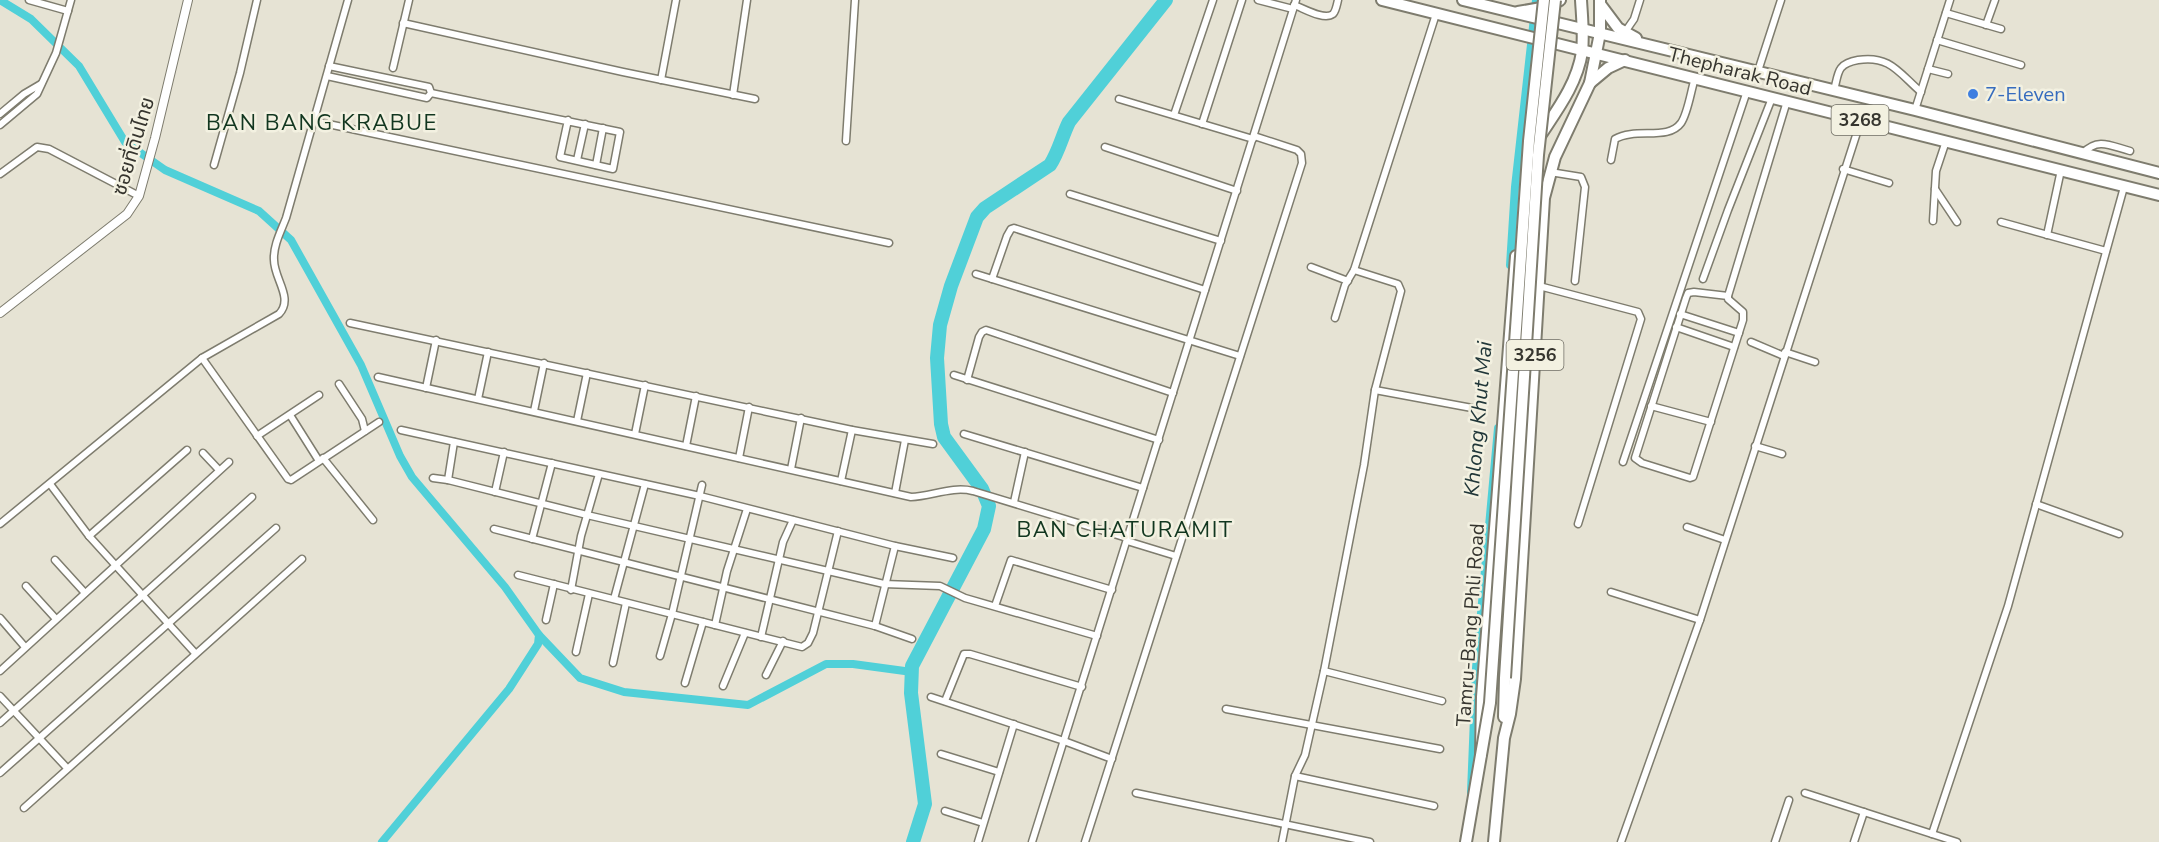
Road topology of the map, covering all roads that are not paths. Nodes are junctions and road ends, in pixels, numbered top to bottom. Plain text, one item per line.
1 (29, 0) edge
2 (71, 0) edge
3 (188, 0) edge
4 (257, 0) edge
5 (348, 0) edge
6 (409, 0) edge
7 (676, 0) edge
8 (747, 0) edge
9 (855, 0) edge
10 (1213, 0) edge
11 (1242, 0) edge
12 (1258, 0) edge
13 (1338, 0) edge
14 (1382, 0) edge
15 (1463, 0) edge
16 (1560, 0) edge
17 (1581, 0) edge
18 (1640, 0) edge
19 (1781, 0) edge
20 (1950, 0) edge
21 (1995, 0) edge
22 (1549, 2) edge
23 (1600, 2) edge
24 (1294, 5) edge
25 (68, 11) junction
26 (1515, 13) junction
27 (1946, 13) junction
28 (1436, 14) junction
29 (403, 23) junction
30 (1986, 25) junction
31 (1577, 28) junction
32 (2001, 29) dead end
33 (1625, 32) junction
34 (1600, 33) junction
35 (1937, 40) junction
36 (1566, 46) junction
37 (1649, 46) junction
38 (1582, 50) junction
39 (1596, 53) junction
40 (1625, 60) junction
41 (2022, 64) dead end
42 (329, 66) junction
43 (393, 68) dead end
44 (1928, 69) junction
45 (1758, 71) junction
46 (1576, 73) junction
47 (1948, 74) dead end
48 (327, 76) junction
49 (1695, 78) junction
50 (661, 80) junction
51 (1590, 83) junction
52 (41, 84) junction
53 (1834, 90) junction
54 (1747, 91) junction
55 (1921, 92) junction
56 (430, 93) junction
57 (733, 95) junction
58 (1772, 98) junction
59 (755, 99) dead end
60 (1119, 99) dead end
61 (1787, 101) junction
62 (1915, 110) junction
63 (0, 114) edge
64 (1174, 115) junction
65 (568, 120) junction
66 (1861, 120) junction
67 (314, 121) junction
68 (585, 124) junction
69 (1203, 124) junction
70 (0, 125) edge
71 (603, 128) junction
72 (1254, 138) junction
73 (846, 141) dead end
74 (1946, 141) junction
75 (1105, 147) dead end
76 (2130, 151) dead end
77 (2083, 153) junction
78 (577, 160) junction
79 (1611, 160) dead end
80 (214, 165) dead end
81 (596, 165) junction
82 (1844, 169) junction
83 (2061, 170) junction
84 (1550, 172) junction
85 (2159, 173) edge
86 (0, 174) edge
87 (1889, 183) dead end
88 (2124, 187) junction
89 (1935, 189) junction
90 (1237, 190) junction
91 (1070, 194) dead end
92 (2159, 195) edge
93 (139, 196) junction
94 (1933, 221) dead end
95 (1957, 222) dead end
96 (2001, 222) dead end
97 (2047, 235) junction
98 (1221, 241) junction
99 (889, 243) dead end
100 (2106, 251) junction
101 (1311, 267) dead end
102 (1354, 270) junction
103 (976, 274) dead end
104 (992, 279) junction
105 (1703, 279) dead end
106 (1348, 281) junction
107 (1575, 281) dead end
108 (1539, 286) junction
109 (1205, 290) junction
110 (1728, 296) junction
111 (0, 313) edge
112 (1680, 314) junction
113 (1335, 318) dead end
114 (350, 322) dead end
115 (1676, 327) junction
116 (1739, 333) junction
117 (436, 340) junction
118 (1189, 341) junction
119 (1751, 342) dead end
120 (1734, 347) junction
121 (488, 352) junction
122 (1785, 354) junction
123 (1240, 356) junction
124 (202, 358) junction
125 (1815, 362) dead end
126 (544, 363) junction
127 (587, 373) junction
128 (954, 375) dead end
129 (378, 377) dead end
130 (966, 380) junction
131 (339, 384) dead end
132 (645, 385) junction
133 (426, 387) junction
134 (1375, 390) junction
135 (1173, 393) junction
136 (320, 395) dead end
137 (696, 396) junction
138 (478, 399) junction
139 (1651, 406) junction
140 (749, 407) junction
141 (1472, 408) dead end
142 (534, 411) junction
143 (290, 415) junction
144 (801, 418) junction
145 (577, 421) junction
146 (379, 422) dead end
147 (1711, 422) junction
148 (364, 430) junction
149 (401, 430) dead end
150 (852, 430) junction
151 (635, 434) junction
152 (964, 434) dead end
153 (257, 436) junction
154 (905, 440) junction
155 (1159, 440) junction
156 (454, 442) junction
157 (933, 444) dead end
158 (686, 446) junction
159 (1755, 446) junction
160 (187, 450) dead end
161 (504, 452) junction
162 (1026, 452) junction
163 (203, 453) dead end
164 (1782, 454) dead end
165 (739, 458) junction
166 (321, 459) junction
167 (229, 462) dead end
168 (1623, 462) dead end
169 (552, 463) junction
170 (791, 469) junction
171 (219, 470) junction
172 (599, 474) junction
173 (433, 478) dead end
174 (448, 480) junction
175 (841, 481) junction
176 (50, 484) junction
177 (645, 484) junction
178 (702, 485) dead end
179 (1143, 488) junction
180 (495, 492) junction
181 (895, 493) junction
182 (700, 496) junction
183 (252, 497) dead end
184 (1011, 502) junction
185 (541, 503) junction
186 (2036, 504) junction
187 (747, 509) junction
188 (586, 515) junction
189 (373, 520) dead end
190 (793, 520) junction
191 (0, 524) edge
192 (1578, 524) dead end
193 (634, 525) junction
194 (1687, 527) dead end
195 (276, 528) dead end
196 (494, 529) dead end
197 (838, 531) junction
198 (2119, 534) dead end
199 (89, 536) junction
200 (689, 538) junction
201 (532, 539) junction
202 (1127, 540) junction
203 (1725, 540) junction
204 (896, 546) junction
205 (735, 548) junction
206 (579, 551) junction
207 (1176, 556) junction
208 (953, 558) dead end
209 (302, 559) dead end
210 (55, 560) dead end
211 (779, 560) junction
212 (623, 563) junction
213 (116, 566) junction
214 (828, 571) junction
215 (518, 575) dead end
216 (680, 576) junction
217 (554, 584) junction
218 (884, 584) junction
219 (26, 586) dead end
220 (723, 588) junction
221 (571, 590) junction
222 (1112, 590) junction
223 (1611, 592) dead end
224 (85, 593) junction
225 (589, 594) junction
226 (143, 595) junction
227 (769, 598) junction
228 (614, 599) junction
229 (626, 603) junction
230 (995, 606) junction
231 (817, 612) junction
232 (672, 615) junction
233 (0, 618) edge
234 (56, 619) junction
235 (546, 620) dead end
236 (1700, 620) junction
237 (703, 622) junction
238 (170, 624) junction
239 (715, 625) junction
240 (875, 626) junction
241 (745, 633) junction
242 (1097, 636) junction
243 (761, 637) junction
244 (912, 639) dead end
245 (783, 642) junction
246 (25, 647) junction
247 (576, 652) dead end
248 (195, 653) junction
249 (660, 656) dead end
250 (613, 663) dead end
251 (0, 670) edge
252 (1324, 671) junction
253 (766, 675) dead end
254 (1510, 678) junction
255 (685, 683) dead end
256 (723, 686) dead end
257 (1082, 687) junction
258 (0, 696) edge
259 (931, 697) dead end
260 (945, 701) junction
261 (1442, 701) dead end
262 (1226, 709) dead end
263 (14, 711) junction
264 (0, 723) edge
265 (1014, 724) junction
266 (1311, 724) junction
267 (39, 738) junction
268 (1064, 741) junction
269 (1440, 749) dead end
270 (941, 754) dead end
271 (1481, 755) junction
272 (1112, 759) junction
273 (67, 768) junction
274 (999, 772) junction
275 (0, 773) edge
276 (1295, 776) junction
277 (1136, 793) dead end
278 (1805, 793) dead end
279 (1789, 800) dead end
280 (1434, 806) dead end
281 (24, 808) dead end
282 (945, 811) dead end
283 (1864, 812) junction
284 (983, 823) junction
285 (1286, 823) junction
286 (1932, 834) junction
287 (978, 842) edge
288 (1032, 842) edge
289 (1085, 842) edge
290 (1282, 842) edge
291 (1370, 842) edge
292 (1466, 842) edge
293 (1494, 842) edge
294 (1621, 842) edge
295 (1774, 842) edge
296 (1854, 842) edge
297 (1957, 842) edge

1 - 25 street
2 - 25 street
3 - 93 street, ซอยที่ดินไทย
4 - 80 street
5 - 42 street
6 - 29 street
7 - 50 street
8 - 57 street
9 - 73 street
10 - 64 street
11 - 69 street
12 - 24 street
13 - 24 street
14 - 28 main road, Thepharak Road / 3268
15 - 26 main road, Thepharak Road / 3268
16 - 22 main road
17 - 31 main road, 3256
18 - 33 street
19 - 45 street
20 - 27 street
21 - 30 street
22 - 26 main road
22 - 254 main road, 3256, bridge
22 - 271 main road, 3256, bridge
23 - 33 main road
23 - 34 main road, 3256
24 - 72 street
25 - 52 street
26 - 31 main road, Thepharak Road / 3268, bridge
27 - 30 street
27 - 35 street
28 - 36 main road, Thepharak Road / 3268, bridge
28 - 102 street
29 - 43 street
29 - 50 street
30 - 32 street
31 - 34 main road, Thepharak Road / 3268
31 - 38 main road, Tamru-Bang Phli Road / 3256
33 - 37 main road
34 - 37 main road, Thepharak Road / 3268
34 - 39 main road, 3256
35 - 41 street
35 - 44 street
36 - 38 main road, Thepharak Road / 3268
36 - 46 main road
37 - 45 main road, Thepharak Road / 3268
38 - 39 main road, Thepharak Road / 3268
38 - 46 main road, Tamru-Bang Phli Road / 3256
39 - 40 main road, Thepharak Road / 3268
39 - 51 main road, 3256
40 - 49 main road, Thepharak Road / 3268
40 - 51 main road
42 - 48 street
42 - 56 street
44 - 47 street
44 - 55 street
45 - 53 main road, Thepharak Road / 3268
46 - 271 main road, Tamru-Bang Phli Road / 3256, bridge
48 - 56 street
48 - 67 street
49 - 54 main road, Thepharak Road / 3268
49 - 79 street
50 - 57 street
51 - 84 main road, 3256
52 - 63 street
52 - 70 street
53 - 55 street
53 - 62 main road, Thepharak Road / 3268
54 - 58 main road, Thepharak Road / 3268
54 - 168 street
55 - 62 street
56 - 65 street
57 - 59 street
58 - 61 main road, Thepharak Road / 3268
58 - 105 street
60 - 64 street
61 - 66 main road, Thepharak Road / 3268
61 - 110 street
62 - 77 main road, Thepharak Road / 3268
64 - 69 street
65 - 68 street
65 - 78 street
66 - 74 main road, Thepharak Road / 3268
66 - 82 street
67 - 99 street
67 - 124 street
68 - 71 street
68 - 78 street
69 - 72 street
71 - 81 street
71 - 81 street
72 - 90 street
72 - 123 street
74 - 83 main road, Thepharak Road / 3268
74 - 89 street
75 - 90 street
76 - 77 street
77 - 85 main road, Thepharak Road / 3268
78 - 81 street
82 - 87 street
82 - 122 street
83 - 88 main road, Thepharak Road / 3268
83 - 97 street
84 - 107 street
84 - 108 main road, 3256
86 - 93 street
88 - 92 main road, Thepharak Road / 3268
88 - 100 street
89 - 94 street
89 - 95 street
90 - 98 street
91 - 98 street
93 - 111 street, ซอยที่ดินไทย
96 - 97 street
97 - 100 street
98 - 109 street
100 - 186 street
101 - 106 street
102 - 106 street
102 - 134 street
103 - 104 street
104 - 109 street
104 - 118 street
106 - 113 street
108 - 192 street
108 - 254 main road, 3256
109 - 118 street
110 - 112 street
110 - 116 street
112 - 115 street
112 - 116 street
114 - 117 street
115 - 120 street
115 - 139 street
116 - 120 street
117 - 121 street
117 - 133 street
118 - 123 street
118 - 135 street
119 - 122 street
120 - 147 street
121 - 126 street
121 - 138 street
122 - 125 street
122 - 159 street
123 - 207 street
124 - 153 street
124 - 176 street
126 - 127 street
126 - 142 street
127 - 132 street
127 - 145 street
128 - 130 street
129 - 133 street
130 - 135 street
130 - 155 street
131 - 148 street
132 - 137 street
132 - 151 street
133 - 138 street
134 - 141 street
134 - 252 street
135 - 155 street
136 - 143 street
137 - 140 street
137 - 158 street
138 - 142 street
139 - 147 street
139 - 147 street
140 - 144 street
140 - 165 street
142 - 145 street
143 - 153 street
143 - 166 street
144 - 150 street
144 - 170 street
145 - 151 street
146 - 148 street
148 - 166 street
149 - 156 street
150 - 154 street
150 - 175 street
151 - 158 street
152 - 162 street
153 - 166 street
154 - 157 street
154 - 181 street
155 - 179 street
156 - 161 street
156 - 174 street
158 - 165 street
159 - 164 street
159 - 203 street
160 - 199 street
161 - 169 street
161 - 180 street
162 - 179 street
162 - 184 street
163 - 171 street
165 - 170 street
166 - 189 street
167 - 171 street
169 - 172 street
169 - 185 street
170 - 175 street
171 - 213 street
172 - 177 street
172 - 188 street
173 - 174 street
174 - 180 street
175 - 181 street
176 - 191 street
176 - 199 street
177 - 182 street
177 - 193 street
178 - 182 street
179 - 202 street
180 - 185 street
181 - 184 street
182 - 187 street
182 - 200 street
183 - 226 street
184 - 202 street
185 - 188 street
185 - 201 street
186 - 198 street
186 - 286 street
187 - 190 street
187 - 205 street
188 - 193 street
188 - 206 street
190 - 197 street
190 - 211 street
193 - 200 street
193 - 212 street
194 - 203 street
195 - 238 street
196 - 201 street
197 - 204 street
197 - 214 street
199 - 213 street
200 - 205 street
200 - 216 street
201 - 206 street
202 - 207 street
202 - 222 street
203 - 236 street
204 - 208 street
204 - 218 street
205 - 211 street
205 - 220 street
206 - 212 street
206 - 221 street
207 - 272 street
209 - 248 street
210 - 224 street
211 - 214 street
211 - 227 street
212 - 216 street
212 - 228 street
213 - 224 street
213 - 226 street
214 - 218 street
214 - 231 street
215 - 217 street
216 - 220 street
216 - 232 street
217 - 221 street
217 - 235 street
218 - 230 street
218 - 240 street
219 - 234 street
220 - 227 street
220 - 239 street
221 - 225 street
222 - 230 street
222 - 242 street
223 - 236 street
224 - 234 street
225 - 228 street
225 - 247 street
226 - 238 street
226 - 263 street
227 - 231 street
227 - 243 street
228 - 229 street
229 - 232 street
229 - 250 street
230 - 242 street
231 - 240 street
231 - 245 street
232 - 237 street
232 - 249 street
233 - 246 street
234 - 246 street
236 - 294 street
237 - 239 street
237 - 255 street
238 - 248 street
238 - 267 street
239 - 241 street
240 - 244 street
241 - 243 street
241 - 256 street
242 - 257 street
243 - 245 street
245 - 253 street
246 - 251 street
248 - 273 street
252 - 261 street
252 - 266 street
254 - 293 main road, 3256
257 - 260 street
257 - 268 street
258 - 263 street
259 - 260 street
260 - 265 street
262 - 266 street
263 - 264 street
263 - 267 street
265 - 268 street
265 - 274 street
266 - 269 street
266 - 276 street
267 - 273 street
267 - 275 street
268 - 272 street
268 - 288 street
270 - 274 street
271 - 292 main road, Tamru-Bang Phli Road / 3256
272 - 289 street
273 - 281 street
274 - 284 street
276 - 280 street
276 - 285 street
277 - 285 street
278 - 283 street
279 - 295 street
282 - 284 street
283 - 286 street
283 - 296 street
284 - 287 street
285 - 290 street
285 - 291 street
286 - 297 street

